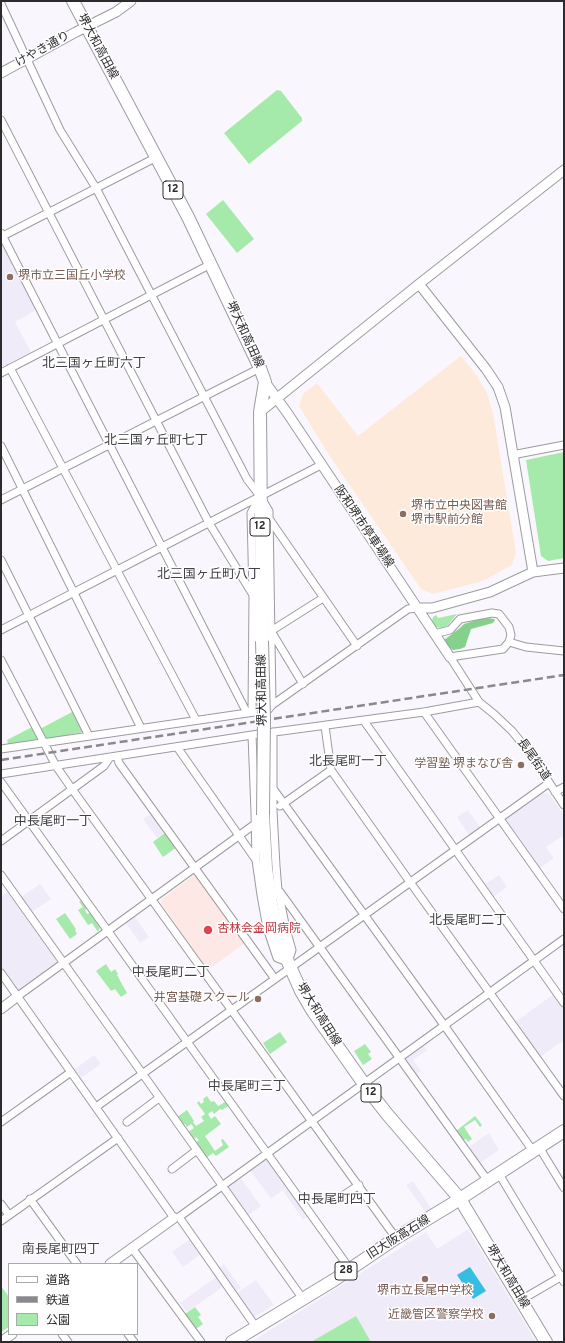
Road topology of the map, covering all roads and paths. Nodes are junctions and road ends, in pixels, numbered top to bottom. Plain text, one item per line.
1 (73, 1) edge
2 (130, 1) edge
3 (1, 4) edge
4 (86, 27) junction
5 (27, 59) junction
6 (1, 73) edge
7 (1, 120) edge
8 (155, 158) junction
9 (564, 170) edge
10 (96, 188) junction
11 (48, 213) junction
12 (2, 235) edge
13 (211, 264) junction
14 (419, 284) junction
15 (152, 295) junction
16 (104, 320) junction
17 (58, 343) junction
18 (10, 368) junction
19 (260, 368) junction
20 (1, 373) edge
21 (265, 382) junction
22 (204, 397) junction
23 (276, 399) junction
24 (260, 412) junction
25 (156, 421) junction
26 (110, 445) junction
27 (564, 445) edge
28 (1, 446) edge
29 (512, 455) junction
30 (321, 464) junction
31 (64, 469) junction
32 (23, 490) junction
33 (260, 496) junction
34 (1, 500) edge
35 (270, 520) junction
36 (208, 523) junction
37 (161, 547) junction
38 (1, 560) edge
39 (564, 568) edge
40 (117, 570) junction
41 (533, 572) junction
42 (74, 592) junction
43 (253, 595) junction
44 (323, 598) junction
45 (418, 608) junction
46 (30, 616) junction
47 (1, 630) edge
48 (271, 631) junction
49 (434, 634) junction
50 (509, 642) junction
51 (356, 646) junction
52 (564, 651) edge
53 (450, 657) junction
54 (1, 660) edge
55 (302, 684) junction
56 (479, 702) junction
57 (272, 705) junction
58 (424, 712) junction
59 (249, 713) junction
60 (196, 720) junction
61 (364, 721) junction
62 (325, 726) junction
63 (141, 728) junction
64 (273, 732) junction
65 (252, 735) junction
66 (89, 736) junction
67 (44, 743) junction
68 (177, 747) junction
69 (1, 749) edge
70 (113, 756) junction
71 (56, 766) junction
72 (331, 770) junction
73 (1, 774) edge
74 (1, 782) edge
75 (549, 783) junction
76 (564, 787) edge
77 (72, 789) junction
78 (274, 790) junction
79 (555, 792) junction
80 (283, 804) junction
81 (564, 805) edge
82 (268, 813) junction
83 (499, 818) junction
84 (29, 821) junction
85 (255, 824) junction
86 (239, 836) junction
87 (1, 841) edge
88 (455, 850) junction
89 (256, 860) junction
90 (195, 867) junction
91 (1, 875) edge
92 (410, 882) junction
93 (278, 890) junction
94 (152, 898) junction
95 (564, 909) edge
96 (364, 915) junction
97 (107, 930) junction
98 (564, 939) edge
99 (320, 947) junction
100 (534, 961) junction
101 (63, 963) junction
102 (289, 965) junction
103 (1, 972) edge
104 (275, 979) junction
105 (490, 992) junction
106 (18, 996) junction
107 (564, 1003) edge
108 (1, 1009) edge
109 (231, 1010) junction
110 (444, 1025) junction
111 (187, 1042) junction
112 (399, 1058) junction
113 (71, 1072) junction
114 (142, 1074) junction
115 (364, 1084) junction
116 (564, 1096) edge
117 (160, 1098) junction
118 (96, 1107) junction
119 (312, 1121) junction
120 (1, 1122) edge
121 (126, 1122) dead end
122 (564, 1131) edge
123 (118, 1138) junction
124 (536, 1149) junction
125 (197, 1150) junction
126 (268, 1153) junction
127 (172, 1168) dead end
128 (499, 1174) junction
129 (488, 1181) junction
130 (359, 1185) junction
131 (222, 1186) junction
132 (564, 1188) edge
133 (342, 1197) dead end
134 (30, 1199) junction
135 (460, 1199) junction
136 (1, 1204) edge
137 (9, 1215) junction
138 (177, 1217) junction
139 (1, 1221) edge
140 (396, 1238) junction
141 (132, 1248) junction
142 (76, 1263) edge
143 (111, 1263) edge
144 (350, 1269) junction
145 (563, 1278) edge
146 (302, 1299) junction
147 (521, 1300) junction
148 (256, 1327) junction
149 (11, 1335) edge
150 (1, 1342) edge
151 (201, 1342) edge
152 (232, 1342) edge
153 (546, 1342) edge

1 - 4 main road, 堺大和高田線 / 12
2 - 4 street, けやき通り
3 - 5 street
4 - 5 street, けやき通り
4 - 8 main road, 堺大和高田線 / 12
5 - 6 street, けやき通り
5 - 10 street
7 - 11 street
8 - 10 street
8 - 13 main road, 堺大和高田線 / 12
9 - 14 street
10 - 11 street
10 - 15 street
11 - 12 street
11 - 16 street
12 - 17 street
13 - 15 street
13 - 19 main road, 堺大和高田線 / 12
14 - 23 street
14 - 29 street
15 - 16 street
15 - 22 street
16 - 17 street
16 - 25 street
17 - 18 street
17 - 26 street
18 - 20 street
18 - 31 street
19 - 21 main road, 堺大和高田線 / 12
19 - 22 street
21 - 23 street, 阪和堺市停車場線
21 - 24 main road, 堺大和高田線 / 12
22 - 25 street
22 - 33 street
23 - 24 street
23 - 30 street, 阪和堺市停車場線
24 - 33 main road, 堺大和高田線 / 12
25 - 26 street
25 - 36 street
26 - 31 street
26 - 37 street
27 - 29 street
28 - 32 street
29 - 41 street
30 - 33 street
30 - 45 street, 阪和堺市停車場線
31 - 32 street
31 - 40 street
32 - 34 street
32 - 42 street
33 - 35 street
33 - 36 street
33 - 43 street
33 - 82 main road, 堺大和高田線 / 12, bridge
35 - 44 street
35 - 48 street
36 - 37 street
36 - 43 street
37 - 40 street
37 - 59 street
38 - 46 street
39 - 41 street
40 - 42 street
40 - 60 street
41 - 45 street
42 - 46 street
42 - 63 street
43 - 59 street
44 - 48 street
44 - 51 street
45 - 49 street, 阪和堺市停車場線
45 - 51 street
46 - 47 street
46 - 66 street
48 - 55 street
48 - 57 street
49 - 50 street
49 - 53 street, 阪和堺市停車場線
50 - 52 street
50 - 53 street
51 - 55 street
53 - 56 street, 長尾街道
54 - 67 street
55 - 57 street
56 - 58 street
56 - 75 street, 長尾街道
57 - 59 street
58 - 61 street
58 - 83 street
59 - 60 street
60 - 63 street
61 - 62 street
61 - 88 street
62 - 64 street
62 - 72 street
63 - 66 street
64 - 65 street
64 - 78 street
65 - 68 street
65 - 85 street
66 - 67 street
67 - 69 street
67 - 71 street
68 - 70 street
68 - 86 street
70 - 71 street
70 - 77 street
70 - 90 street
71 - 73 street
71 - 77 street
72 - 80 street
72 - 92 street
74 - 84 street
75 - 79 street, 長尾街道
75 - 83 street
76 - 79 street
77 - 84 street
77 - 94 street
78 - 80 street
78 - 82 street
79 - 81 street, 長尾街道
80 - 82 street
80 - 96 street
82 - 93 street
82 - 102 main road, 堺大和高田線 / 12
83 - 88 street
83 - 95 street
84 - 87 street
84 - 97 street
85 - 86 street
85 - 89 street
86 - 89 street
86 - 90 street
88 - 92 street
88 - 100 street
89 - 102 street
90 - 94 street
90 - 104 street
91 - 101 street
92 - 96 street
92 - 105 street
93 - 99 street
93 - 102 street
94 - 97 street
94 - 109 street
96 - 99 street
96 - 110 street
97 - 101 street
97 - 111 street
98 - 100 street
99 - 102 street
99 - 112 street
100 - 105 street
100 - 107 street
101 - 106 street
101 - 114 street
102 - 104 street
102 - 115 main road, 堺大和高田線 / 12
103 - 106 street
104 - 109 street
105 - 110 street
105 - 116 street
106 - 108 street
106 - 113 street
109 - 111 street
109 - 119 street
110 - 112 street
110 - 124 street
111 - 114 street
111 - 126 street
112 - 115 street
112 - 129 street
113 - 118 street
113 - 120 street
114 - 117 street
114 - 118 street
115 - 119 street
115 - 135 main road, 堺大和高田線 / 12
117 - 121 street
117 - 125 street
118 - 123 street
119 - 126 street
119 - 130 street
122 - 124 main road, 旧大阪高石線 / 28
123 - 134 street
123 - 138 street
124 - 128 main road, 旧大阪高石線 / 28
124 - 132 street
125 - 127 street
125 - 131 street
126 - 131 street
126 - 144 street
128 - 129 main road, 旧大阪高石線 / 28
128 - 145 street
129 - 135 main road, 旧大阪高石線 / 28
130 - 133 street
130 - 140 street
131 - 138 street
131 - 146 street
134 - 137 street
134 - 142 street
135 - 140 main road, 旧大阪高石線 / 28
135 - 147 main road, 堺大和高田線 / 12
136 - 137 street
137 - 139 street
138 - 141 street
138 - 148 street
140 - 144 main road, 旧大阪高石線 / 28
141 - 143 street
141 - 151 street
144 - 146 main road, 旧大阪高石線 / 28
145 - 147 street
146 - 148 main road, 旧大阪高石線 / 28
147 - 153 main road, 堺大和高田線 / 12
148 - 152 main road, 旧大阪高石線 / 28
149 - 150 street

